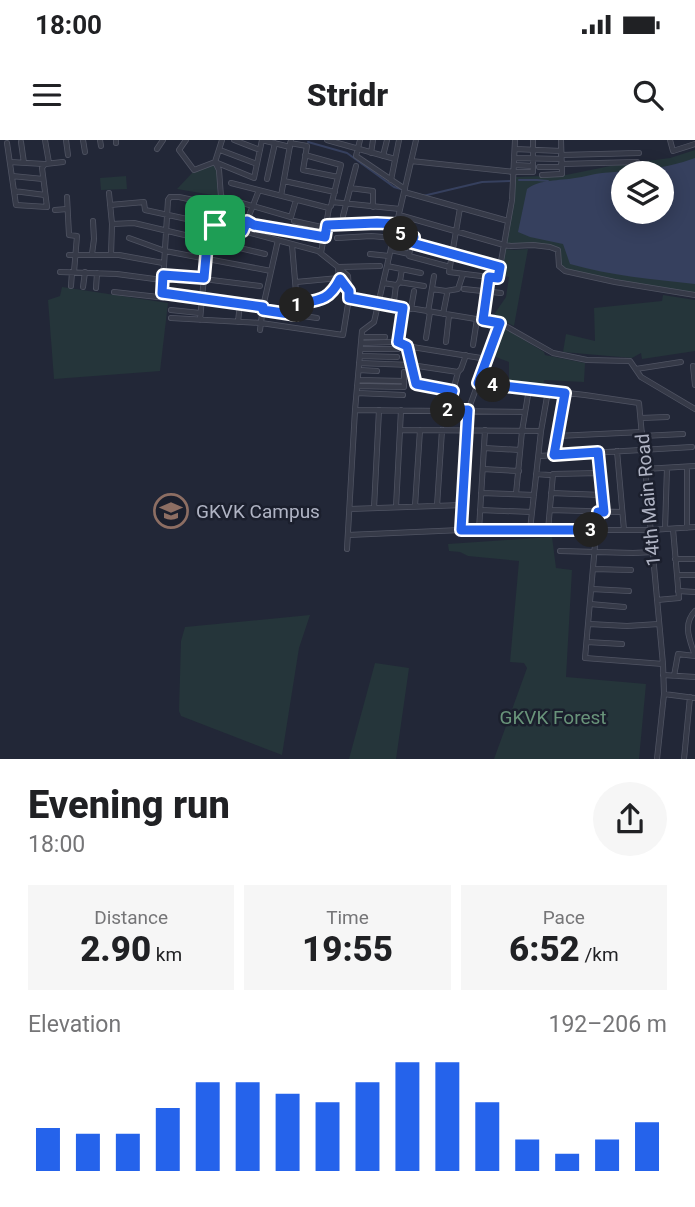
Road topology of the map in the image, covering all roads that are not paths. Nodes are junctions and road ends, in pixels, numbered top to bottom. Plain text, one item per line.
1 (45, 140) edge
2 (65, 140) edge
3 (83, 140) edge
4 (100, 140) edge
5 (163, 140) edge
6 (186, 140) edge
7 (222, 140) edge
8 (234, 140) edge
9 (327, 140) edge
10 (360, 140) edge
11 (373, 140) edge
12 (387, 140) edge
13 (399, 140) edge
14 (416, 140) edge
15 (515, 140) edge
16 (533, 140) edge
17 (561, 140) edge
18 (670, 140) edge
19 (7, 142) dead end
20 (21, 142) dead end
21 (275, 143) junction
22 (290, 143) edge
23 (344, 143) edge
24 (695, 144) edge
25 (101, 146) dead end
26 (158, 149) dead end
27 (358, 149) junction
28 (515, 149) junction
29 (220, 150) junction
30 (260, 150) junction
31 (533, 150) junction
32 (85, 152) dead end
33 (371, 153) junction
34 (639, 153) dead end
35 (601, 154) junction
36 (68, 155) dead end
37 (305, 156) junction
38 (383, 156) junction
39 (515, 158) junction
40 (533, 158) junction
41 (395, 159) junction
42 (561, 159) junction
43 (411, 161) junction
44 (10, 162) junction
45 (63, 162) dead end
46 (215, 162) junction
47 (24, 163) junction
48 (611, 163) edge
49 (47, 164) junction
50 (257, 164) junction
51 (601, 164) junction
52 (514, 165) junction
53 (356, 166) dead end
54 (535, 169) junction
55 (514, 172) junction
56 (542, 175) dead end
57 (12, 176) junction
58 (338, 177) junction
59 (267, 178) dead end
60 (43, 179) junction
61 (391, 180) junction
62 (284, 181) junction
63 (231, 183) dead end
64 (350, 188) junction
65 (259, 190) junction
66 (405, 190) junction
67 (14, 191) junction
68 (335, 192) junction
69 (109, 193) dead end
70 (45, 195) junction
71 (281, 196) junction
72 (66, 197) dead end
73 (228, 199) junction
74 (296, 200) junction
75 (346, 204) junction
76 (110, 205) junction
77 (331, 205) junction
78 (253, 206) junction
79 (226, 207) junction
80 (373, 207) junction
81 (460, 208) junction
82 (67, 209) junction
83 (55, 210) dead end
84 (400, 212) junction
85 (166, 214) junction
86 (224, 215) junction
87 (343, 216) dead end
88 (93, 221) dead end
89 (247, 221) junction
90 (294, 221) dead end
91 (508, 221) junction
92 (222, 222) dead end
93 (209, 223) junction
94 (112, 224) junction
95 (397, 224) junction
96 (327, 227) junction
97 (243, 231) junction
98 (167, 232) junction
99 (455, 232) junction
100 (394, 235) junction
101 (325, 237) junction
102 (129, 238) dead end
103 (337, 238) dead end
104 (278, 240) junction
105 (207, 241) junction
106 (412, 243) junction
107 (292, 245) junction
108 (504, 245) junction
109 (391, 250) junction
110 (165, 251) junction
111 (321, 253) junction
112 (92, 254) junction
113 (265, 254) dead end
114 (370, 254) dead end
115 (409, 254) junction
116 (452, 254) junction
117 (69, 255) dead end
118 (76, 255) junction
119 (111, 255) junction
120 (389, 256) junction
121 (205, 259) junction
122 (163, 263) junction
123 (387, 266) junction
124 (338, 267) junction
125 (380, 267) dead end
126 (450, 267) junction
127 (500, 267) junction
128 (402, 269) junction
129 (271, 271) junction
130 (60, 272) dead end
131 (73, 272) junction
132 (85, 272) junction
133 (97, 273) junction
134 (421, 273) dead end
135 (463, 274) junction
136 (434, 275) dead end
137 (162, 277) junction
138 (489, 277) junction
139 (204, 278) junction
140 (339, 279) junction
141 (296, 282) junction
142 (383, 283) junction
143 (398, 284) junction
144 (71, 286) dead end
145 (260, 286) dead end
146 (424, 286) dead end
147 (83, 287) dead end
148 (96, 288) dead end
149 (432, 289) junction
150 (464, 289) dead end
151 (414, 291) dead end
152 (114, 292) dead end
153 (487, 292) junction
154 (501, 293) dead end
155 (447, 294) dead end
156 (162, 295) junction
157 (349, 295) junction
158 (695, 295) edge
159 (202, 297) junction
160 (394, 301) dead end
161 (240, 303) junction
162 (379, 303) junction
163 (297, 304) junction
164 (263, 308) junction
165 (403, 308) junction
166 (411, 309) junction
167 (172, 310) dead end
168 (429, 312) junction
169 (200, 313) junction
170 (446, 314) junction
171 (296, 315) junction
172 (171, 318) dead end
173 (317, 318) dead end
174 (480, 319) junction
175 (200, 320) junction
176 (238, 322) junction
177 (261, 323) junction
178 (500, 323) junction
179 (260, 330) dead end
180 (385, 337) dead end
181 (426, 338) dead end
182 (392, 342) dead end
183 (446, 342) dead end
184 (361, 343) junction
185 (472, 345) dead end
186 (407, 346) junction
187 (398, 349) dead end
188 (466, 355) junction
189 (360, 356) junction
190 (397, 357) dead end
191 (487, 359) junction
192 (681, 362) dead end
193 (359, 363) junction
194 (411, 365) junction
195 (693, 366) dead end
196 (636, 369) junction
197 (359, 370) junction
198 (377, 371) dead end
199 (404, 372) dead end
200 (458, 372) junction
201 (478, 383) junction
202 (695, 385) edge
203 (357, 386) junction
204 (530, 389) junction
205 (453, 391) junction
206 (548, 391) junction
207 (565, 393) junction
208 (403, 395) dead end
209 (355, 410) junction
210 (379, 410) junction
211 (401, 410) junction
212 (447, 410) junction
213 (468, 410) junction
214 (695, 410) edge
215 (525, 412) junction
216 (667, 417) dead end
217 (641, 418) junction
218 (420, 429) junction
219 (442, 429) junction
220 (467, 429) junction
221 (400, 430) junction
222 (485, 430) junction
223 (522, 431) junction
224 (541, 431) junction
225 (642, 434) junction
226 (684, 434) dead end
227 (557, 436) junction
228 (692, 447) dead end
229 (484, 448) junction
230 (644, 449) junction
231 (520, 450) junction
232 (617, 451) junction
233 (598, 452) junction
234 (554, 455) junction
235 (538, 456) junction
236 (695, 466) edge
237 (687, 467) junction
238 (667, 468) junction
239 (483, 469) junction
240 (645, 469) junction
241 (519, 471) junction
242 (600, 473) junction
243 (536, 474) junction
244 (551, 474) junction
245 (481, 493) junction
246 (551, 493) junction
247 (516, 495) junction
248 (534, 495) junction
249 (602, 495) junction
250 (463, 505) junction
251 (415, 506) junction
252 (437, 506) junction
253 (396, 507) junction
254 (374, 508) junction
255 (350, 509) junction
256 (480, 510) junction
257 (550, 510) junction
258 (532, 512) junction
259 (601, 512) junction
260 (622, 512) junction
261 (695, 527) edge
262 (687, 528) junction
263 (665, 529) junction
264 (673, 529) junction
265 (461, 530) junction
266 (479, 530) junction
267 (530, 530) junction
268 (548, 530) junction
269 (597, 530) junction
270 (624, 530) junction
271 (651, 530) junction
272 (348, 535) junction
273 (347, 549) dead end
274 (561, 551) dead end
275 (595, 552) junction
276 (653, 552) junction
277 (676, 559) junction
278 (695, 559) edge
279 (594, 569) junction
280 (631, 570) dead end
281 (677, 575) junction
282 (695, 575) edge
283 (592, 589) junction
284 (629, 591) dead end
285 (678, 591) junction
286 (695, 592) edge
287 (657, 600) junction
288 (590, 604) junction
289 (624, 607) dead end
290 (695, 611) edge
291 (589, 624) junction
292 (659, 624) junction
293 (587, 642) junction
294 (691, 643) junction
295 (622, 644) dead end
296 (680, 655) junction
297 (695, 656) edge
298 (663, 664) junction
299 (663, 675) junction
300 (674, 676) junction
301 (695, 677) edge
302 (664, 694) junction
303 (693, 697) edge
304 (657, 759) edge
305 (684, 759) edge

1 - 49 street
2 - 36 street
3 - 32 street
4 - 25 street
5 - 26 street
6 - 46 street
7 - 29 street
8 - 30 street
9 - 23 street
10 - 27 street
11 - 33 street
12 - 38 street
13 - 41 street
14 - 43 street
15 - 28 street
16 - 31 street
17 - 42 street
18 - 24 street
19 - 44 street
20 - 47 street
21 - 22 street
21 - 30 street
21 - 59 street
22 - 37 street
22 - 62 street
23 - 27 street
27 - 33 street
27 - 61 street
28 - 31 street
28 - 39 street
29 - 46 street
29 - 50 street
30 - 50 street
31 - 40 street
31 - 42 street
33 - 38 street
34 - 35 street
35 - 42 street
35 - 51 street
37 - 58 street
37 - 58 street
38 - 41 street
39 - 40 street
39 - 52 street
40 - 42 street
40 - 54 street
41 - 61 street
42 - 51 street
42 - 54 street
42 - 56 street
43 - 55 street
43 - 66 street
44 - 47 street
44 - 57 street
45 - 49 street
46 - 50 street
46 - 73 street
47 - 49 street
48 - 51 street
49 - 60 street
52 - 54 street
52 - 55 street
53 - 64 street
54 - 55 street
55 - 91 street
57 - 60 street
57 - 67 street
58 - 68 street
60 - 70 street
61 - 66 street
62 - 68 street
62 - 71 street
63 - 65 street
64 - 75 street
64 - 80 street
65 - 71 street
65 - 78 street
66 - 81 street
66 - 84 street
67 - 70 street
67 - 70 street
68 - 77 street
69 - 76 street
71 - 74 street
72 - 82 street
73 - 78 street
73 - 79 street
74 - 77 street
74 - 78 street
75 - 77 street
75 - 80 street
75 - 87 street
76 - 85 street
76 - 94 street
77 - 96 street
78 - 89 street
79 - 85 street
79 - 86 street
80 - 84 street
81 - 91 street
81 - 99 street
82 - 83 street
82 - 118 street
84 - 95 street
84 - 99 street
85 - 93 street
85 - 98 street
86 - 89 street
86 - 92 street
88 - 112 street
89 - 97 street
89 - 101 street
90 - 96 street
91 - 108 street
93 - 97 street
93 - 105 street
94 - 98 street
94 - 119 street
95 - 96 street
95 - 100 street
96 - 101 street
97 - 104 street
98 - 105 street
98 - 110 street
99 - 108 street
99 - 116 street
100 - 103 street
100 - 106 street
100 - 109 street
101 - 111 street
102 - 110 street
104 - 107 street
104 - 129 street
105 - 113 street
105 - 121 street
106 - 115 street
106 - 116 street
107 - 111 street
107 - 141 street
108 - 127 street
108 - 158 street
109 - 115 street
109 - 120 street
110 - 121 street
110 - 122 street
111 - 124 street
112 - 118 street
112 - 119 street
114 - 120 street
115 - 126 street
116 - 126 street
116 - 127 street
117 - 118 street
118 - 131 street
119 - 122 street
120 - 123 street
121 - 129 street
121 - 139 street
122 - 137 street
123 - 128 street
123 - 142 street
124 - 125 street
124 - 140 street
124 - 157 street
126 - 135 street
127 - 138 street
128 - 134 street
128 - 143 street
129 - 164 street
130 - 131 street
131 - 132 street
131 - 144 street
132 - 133 street
132 - 147 street
133 - 137 street
133 - 148 street
135 - 138 street
135 - 149 street
136 - 149 street
137 - 139 street
137 - 156 street
138 - 153 street
139 - 145 street
139 - 159 street
140 - 141 street
140 - 157 street
140 - 163 street
141 - 163 street
142 - 143 street
142 - 162 street
143 - 146 street
143 - 160 street
149 - 168 street
150 - 153 street
151 - 166 street
152 - 156 street
153 - 154 street
153 - 174 street
155 - 170 street
156 - 159 street
157 - 162 street
157 - 177 street
159 - 161 street
159 - 169 street
161 - 164 street
161 - 176 street
162 - 165 street
162 - 184 street
163 - 171 street
164 - 171 street
164 - 177 street
165 - 166 street
165 - 186 street
166 - 168 street
167 - 169 street
168 - 170 street
168 - 181 street
169 - 175 street
170 - 174 street
170 - 183 street
171 - 173 street
172 - 175 street
174 - 178 street
174 - 185 street
175 - 176 street
176 - 177 street
177 - 179 street
178 - 191 street
178 - 196 street
180 - 184 street
182 - 184 street
184 - 187 street
184 - 189 street
186 - 188 street
186 - 194 street
188 - 191 street
188 - 200 street
189 - 190 street
189 - 193 street
191 - 201 street
192 - 196 street
193 - 194 street
193 - 197 street
194 - 200 street
194 - 205 street
195 - 202 street
196 - 214 street
197 - 198 street
197 - 203 street
199 - 203 street
200 - 205 street
201 - 204 street, 14th Main Road
201 - 213 street
203 - 208 street
203 - 209 street
204 - 206 street, 14th Main Road
204 - 215 street
205 - 212 street
206 - 207 street, 14th Main Road
206 - 224 street
207 - 217 street, 14th Main Road
207 - 227 street
209 - 210 street
209 - 255 street
210 - 211 street
210 - 254 street
211 - 212 street
211 - 221 street
212 - 213 street
213 - 215 street
213 - 220 street
215 - 223 street
216 - 217 street
217 - 225 street, 14th Main Road
218 - 219 street
218 - 221 street
218 - 251 street
219 - 220 street
219 - 252 street
220 - 222 street
220 - 250 street
221 - 253 street
222 - 223 street
222 - 229 street
223 - 224 street
223 - 231 street
224 - 235 street
225 - 226 street
225 - 227 street
225 - 230 street, 14th Main Road
227 - 234 street
228 - 230 street
229 - 231 street
229 - 239 street
230 - 232 street
230 - 240 street, 14th Main Road
231 - 241 street
232 - 233 street
232 - 260 street
233 - 234 street
233 - 242 street
234 - 235 street
235 - 243 street
236 - 237 street
237 - 238 street
237 - 262 street
238 - 240 street
238 - 263 street
239 - 241 street
239 - 245 street
240 - 271 street, 14th Main Road
241 - 247 street
242 - 244 street
242 - 249 street
243 - 244 street
243 - 248 street
244 - 246 street
245 - 247 street
245 - 256 street
246 - 249 street
246 - 257 street
247 - 248 street
248 - 258 street
249 - 259 street
250 - 252 street
250 - 265 street
251 - 252 street
251 - 253 street
253 - 254 street
254 - 255 street
255 - 272 street
256 - 258 street
256 - 266 street
257 - 259 street
257 - 268 street
258 - 267 street
259 - 260 street
259 - 269 street
260 - 270 street
261 - 262 street
262 - 264 street
263 - 264 street
263 - 271 street
264 - 277 street
265 - 266 street
265 - 272 street
266 - 267 street
267 - 268 street
268 - 269 street
269 - 270 street
269 - 275 street
270 - 271 street
271 - 276 street, 14th Main Road
272 - 273 street
274 - 275 street
275 - 276 street
275 - 279 street
276 - 287 street, 14th Main Road
277 - 278 street
277 - 281 street
279 - 280 street
279 - 283 street
281 - 282 street
281 - 285 street
283 - 284 street
283 - 288 street
285 - 286 street
285 - 287 street
287 - 292 street, 14th Main Road
288 - 289 street
288 - 291 street
290 - 294 street
291 - 292 street
291 - 293 street
292 - 298 street, 14th Main Road
293 - 295 street
293 - 298 street
294 - 296 street
294 - 297 street
296 - 297 street
296 - 300 street
298 - 299 street, 14th Main Road
299 - 300 street
299 - 302 street, 14th Main Road
300 - 301 street
302 - 303 street
302 - 304 street, 14th Main Road
303 - 305 street

